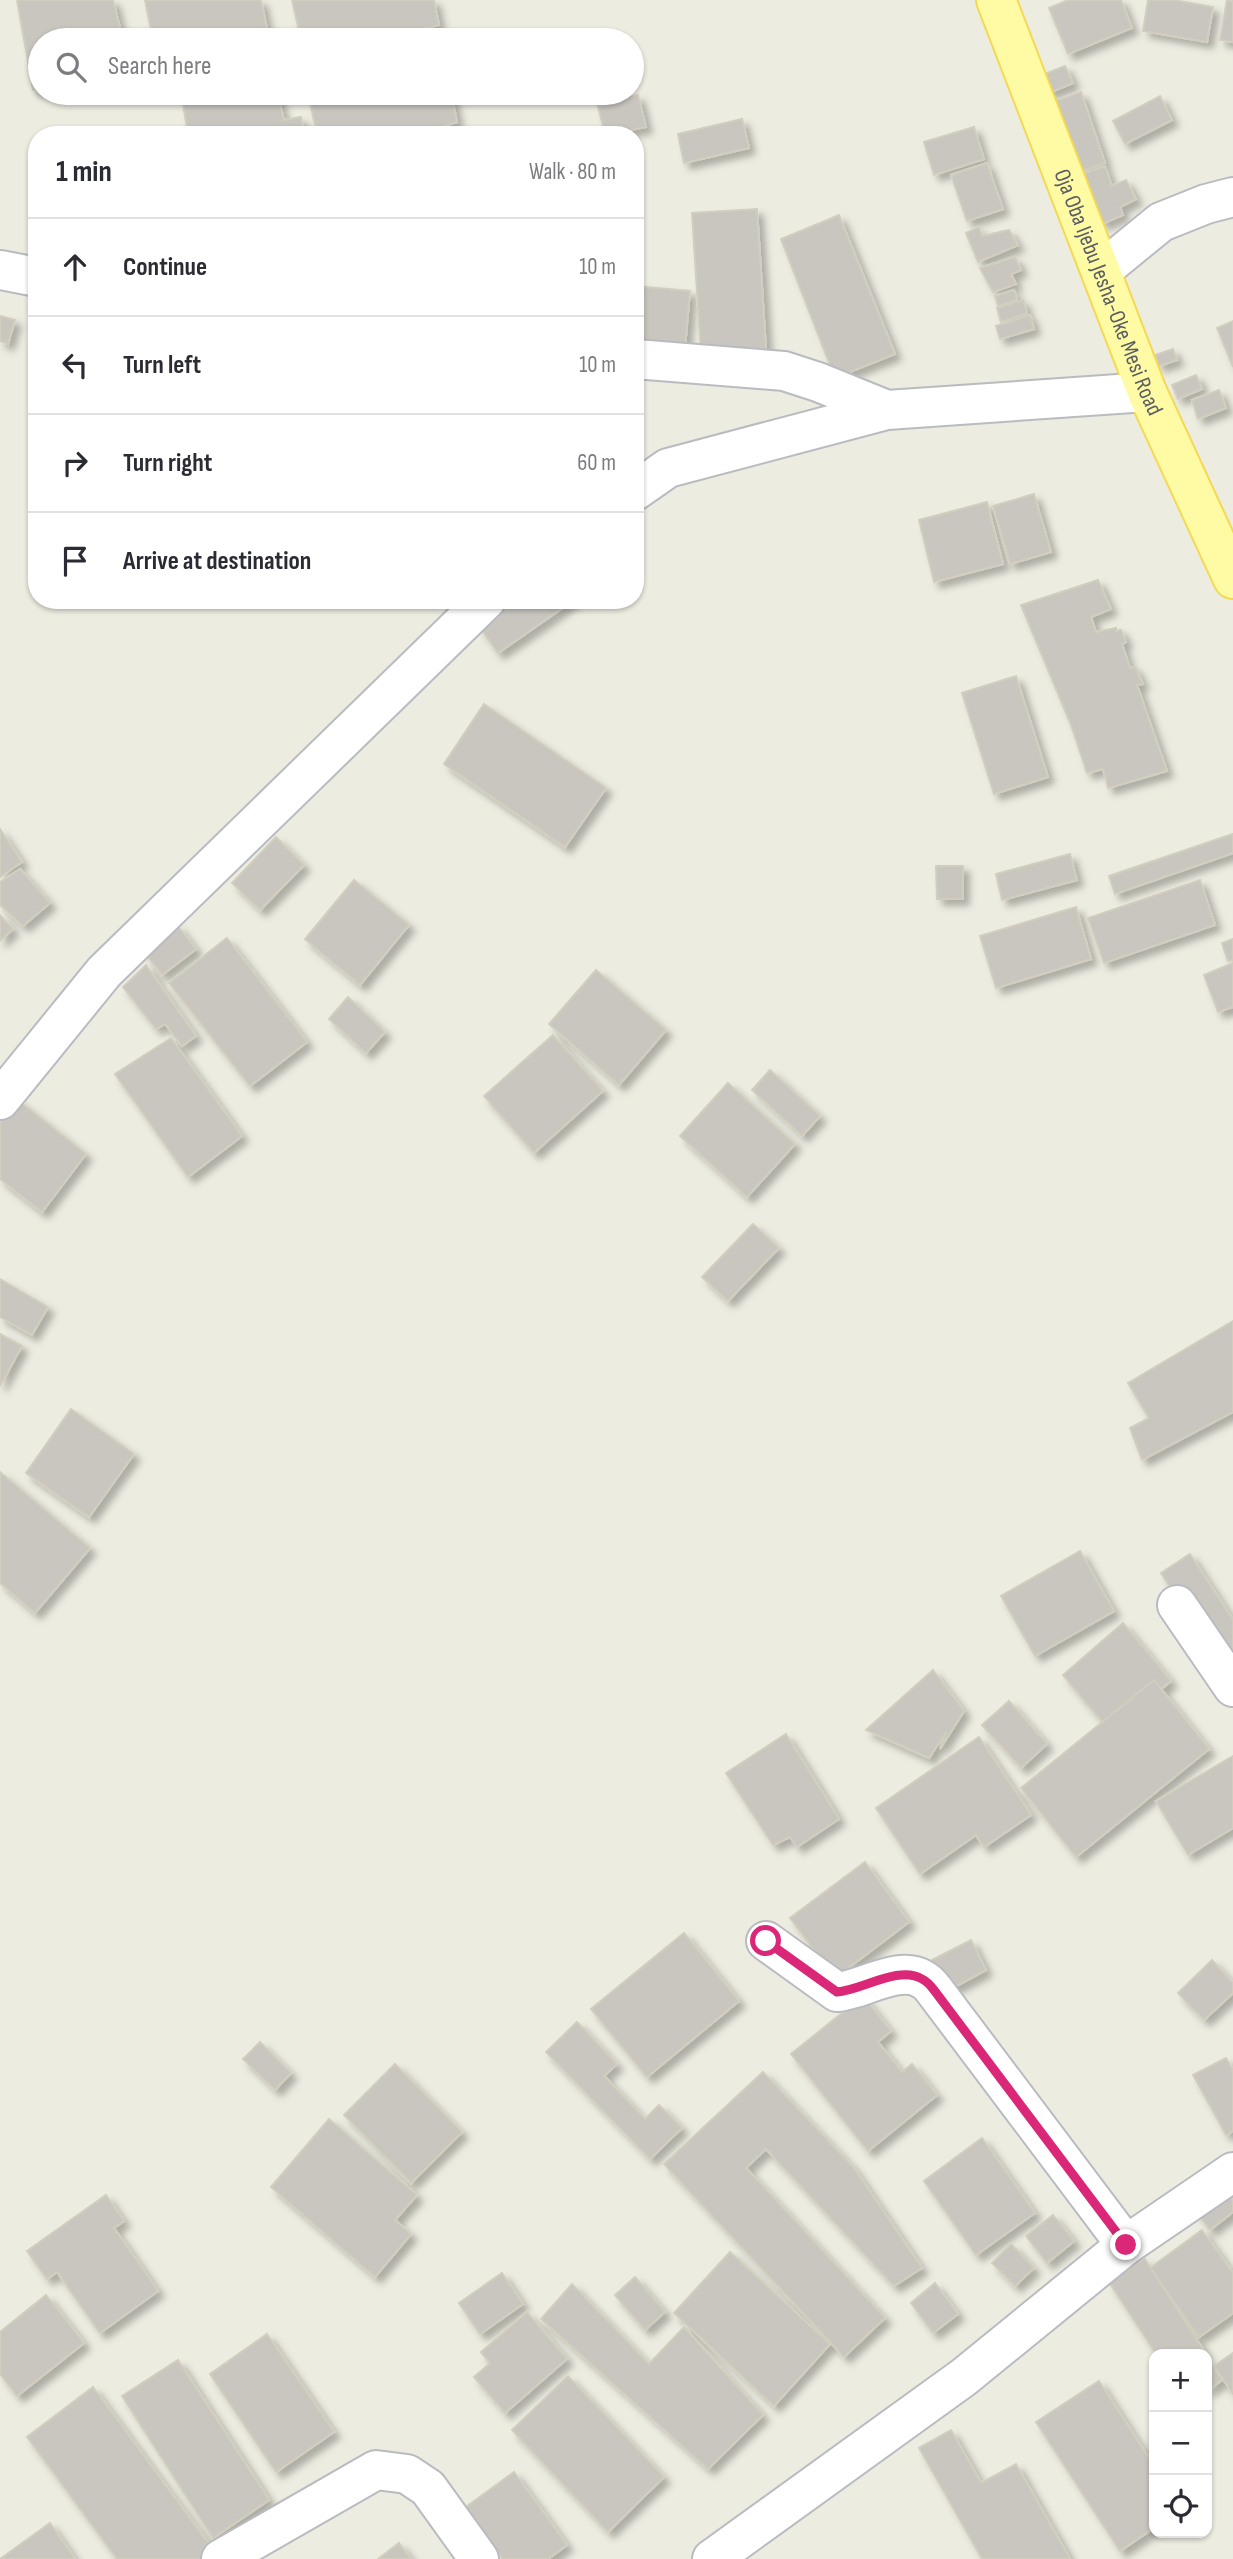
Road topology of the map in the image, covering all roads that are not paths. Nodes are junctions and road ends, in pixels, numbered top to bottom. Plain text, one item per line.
1 (996, 0) edge
2 (1233, 197) edge
3 (0, 270) edge
4 (1101, 271) junction
5 (28, 275) edge
6 (644, 360) edge
7 (1147, 392) junction
8 (887, 410) junction
9 (644, 485) edge
10 (1233, 579) edge
11 (477, 609) edge
12 (0, 1100) edge
13 (1177, 1605) dead end
14 (1233, 1687) edge
15 (766, 1941) dead end
16 (1233, 2172) edge
17 (1126, 2245) junction
18 (221, 2559) edge
19 (479, 2559) edge
20 (712, 2559) edge

1 - 4 main road, Oja Oba Ijebu Jesha-Oke Mesi Road
2 - 4 street
3 - 5 street
4 - 7 main road, Oja Oba Ijebu Jesha-Oke Mesi Road
6 - 8 street
7 - 8 street
7 - 10 main road, Oja Oba Ijebu Jesha-Oke Mesi Road
8 - 9 street
11 - 12 street
13 - 14 street
15 - 17 street
16 - 17 street
17 - 20 street
18 - 19 street

